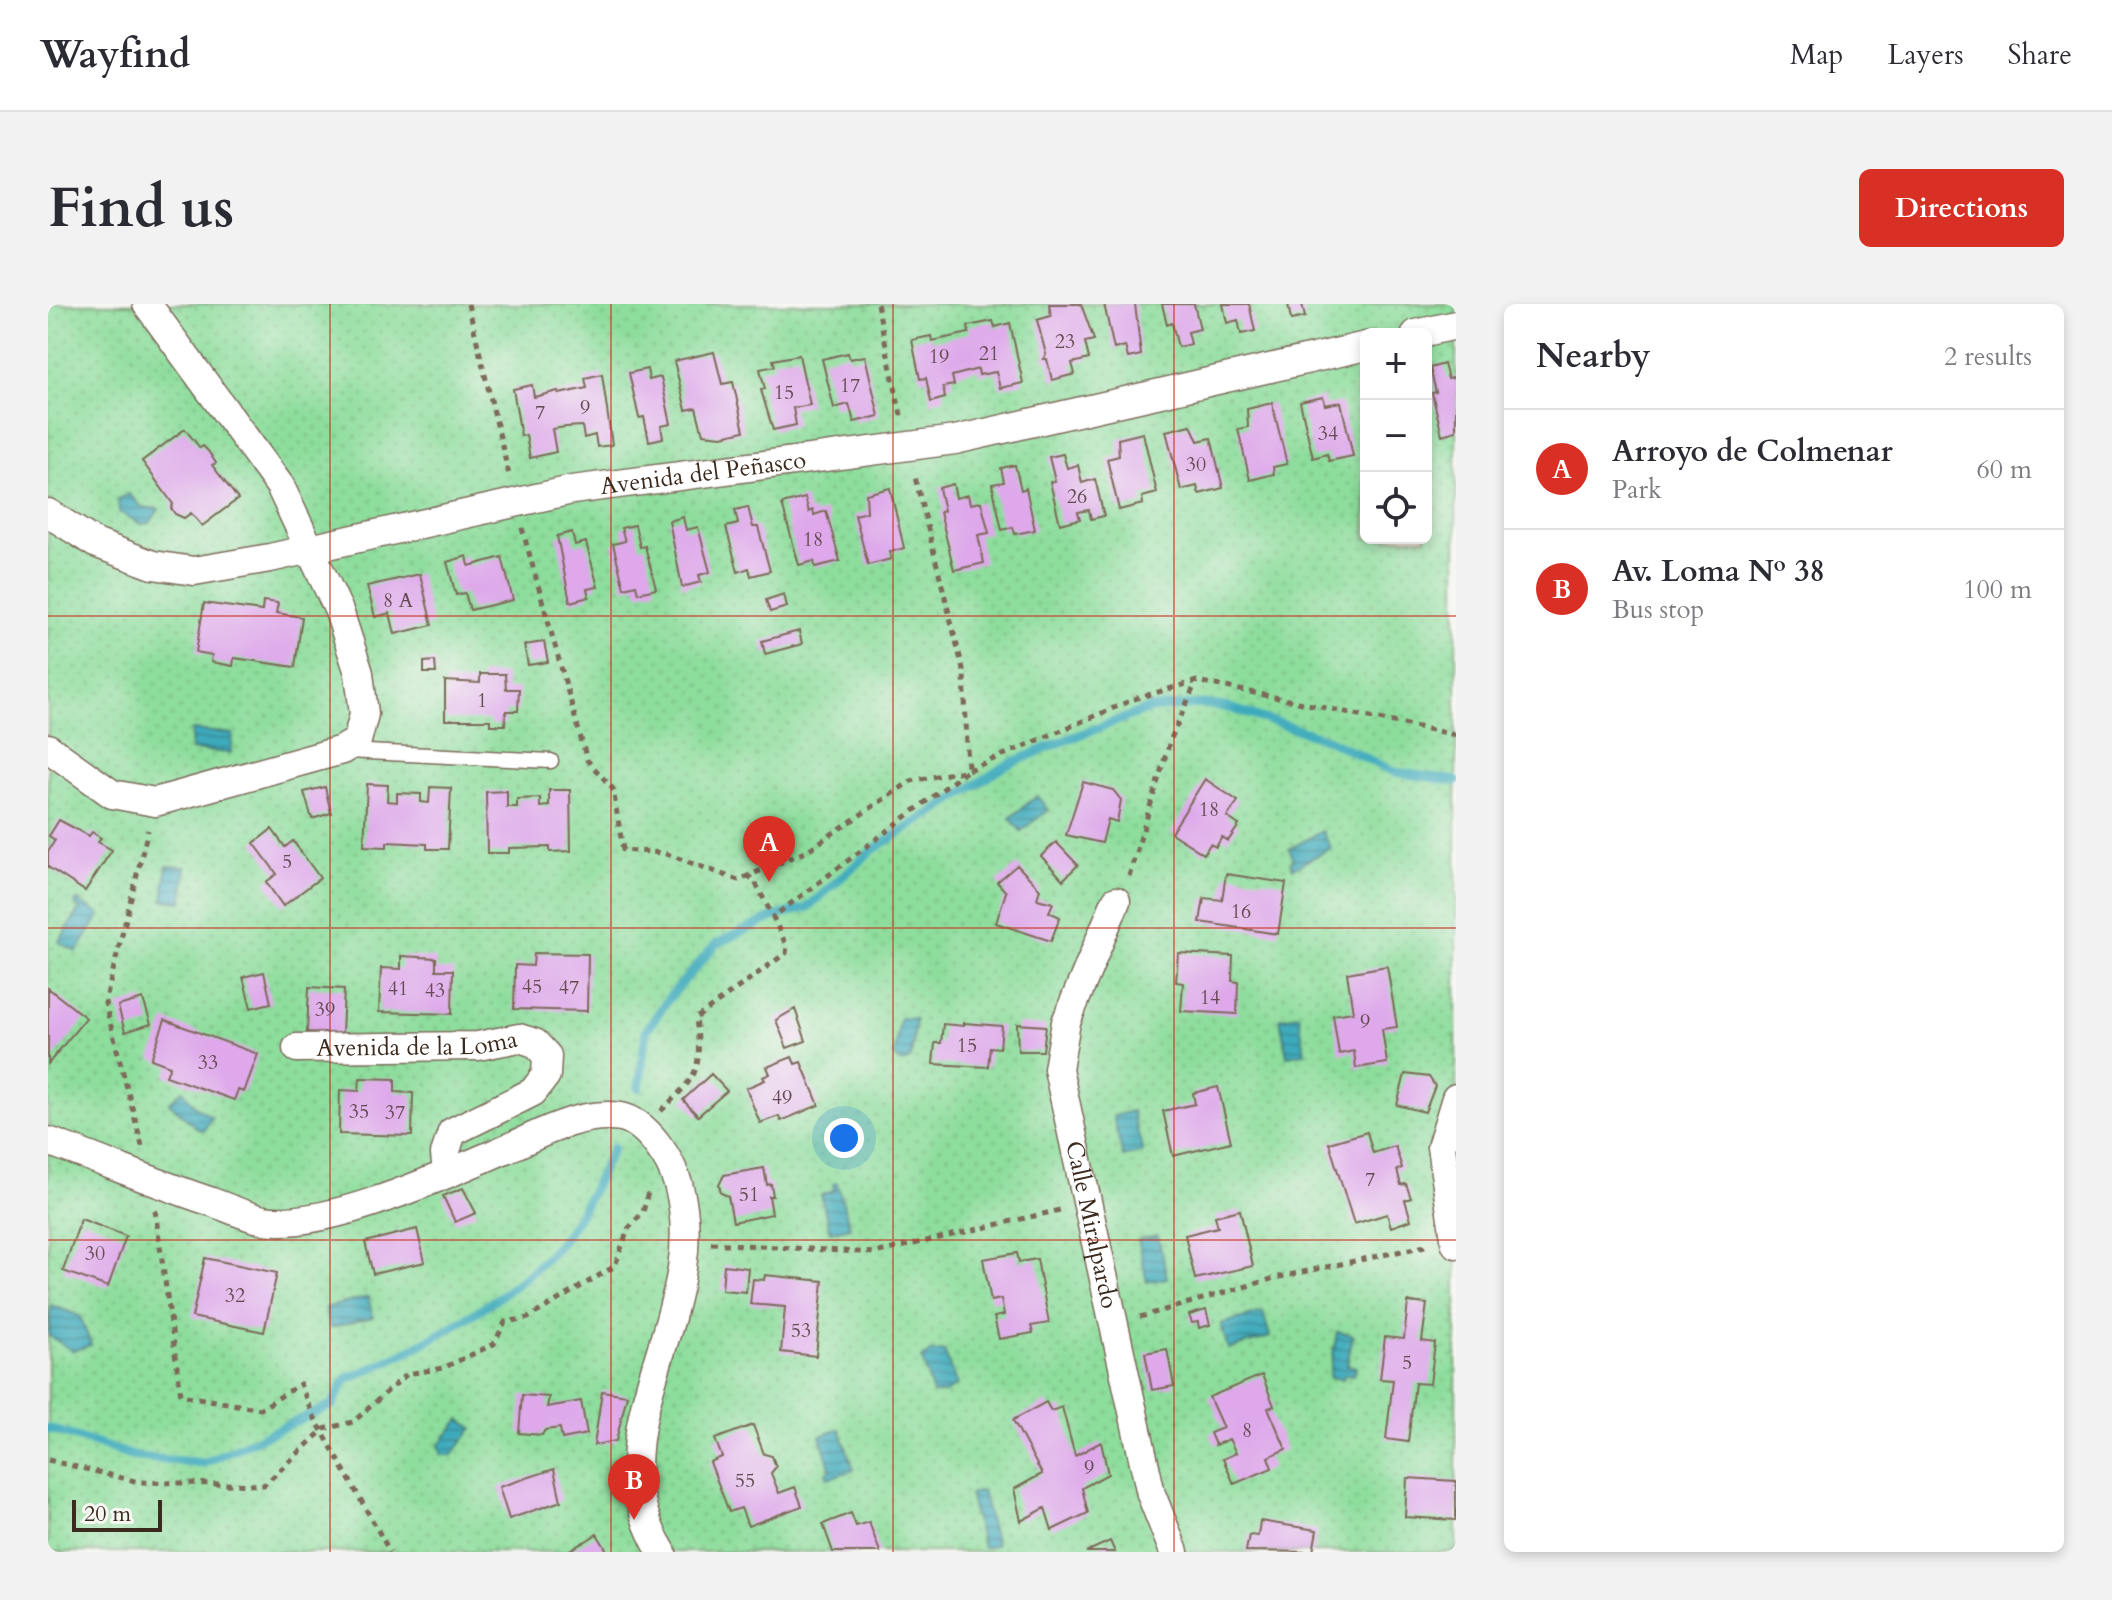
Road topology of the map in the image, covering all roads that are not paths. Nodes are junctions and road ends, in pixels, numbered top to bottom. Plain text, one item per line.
1 (147, 304) edge
2 (1456, 325) edge
3 (1432, 330) edge
4 (1360, 347) edge
5 (48, 513) edge
6 (310, 549) junction
7 (48, 748) edge
8 (342, 750) junction
9 (551, 761) dead end
10 (1116, 901) road end
11 (297, 1048) dead end
12 (1456, 1098) edge
13 (48, 1141) edge
14 (447, 1173) junction
15 (1456, 1242) edge
16 (662, 1552) edge
17 (1174, 1552) edge

1 - 6 street
2 - 3 street
4 - 6 street, Avenida del Peñasco
5 - 6 street, Avenida del Peñasco
6 - 8 street
7 - 8 street
8 - 9 lane
10 - 17 street, Calle Miralpardo
11 - 14 street, Avenida de la Loma
12 - 15 street
13 - 14 street
14 - 16 street

